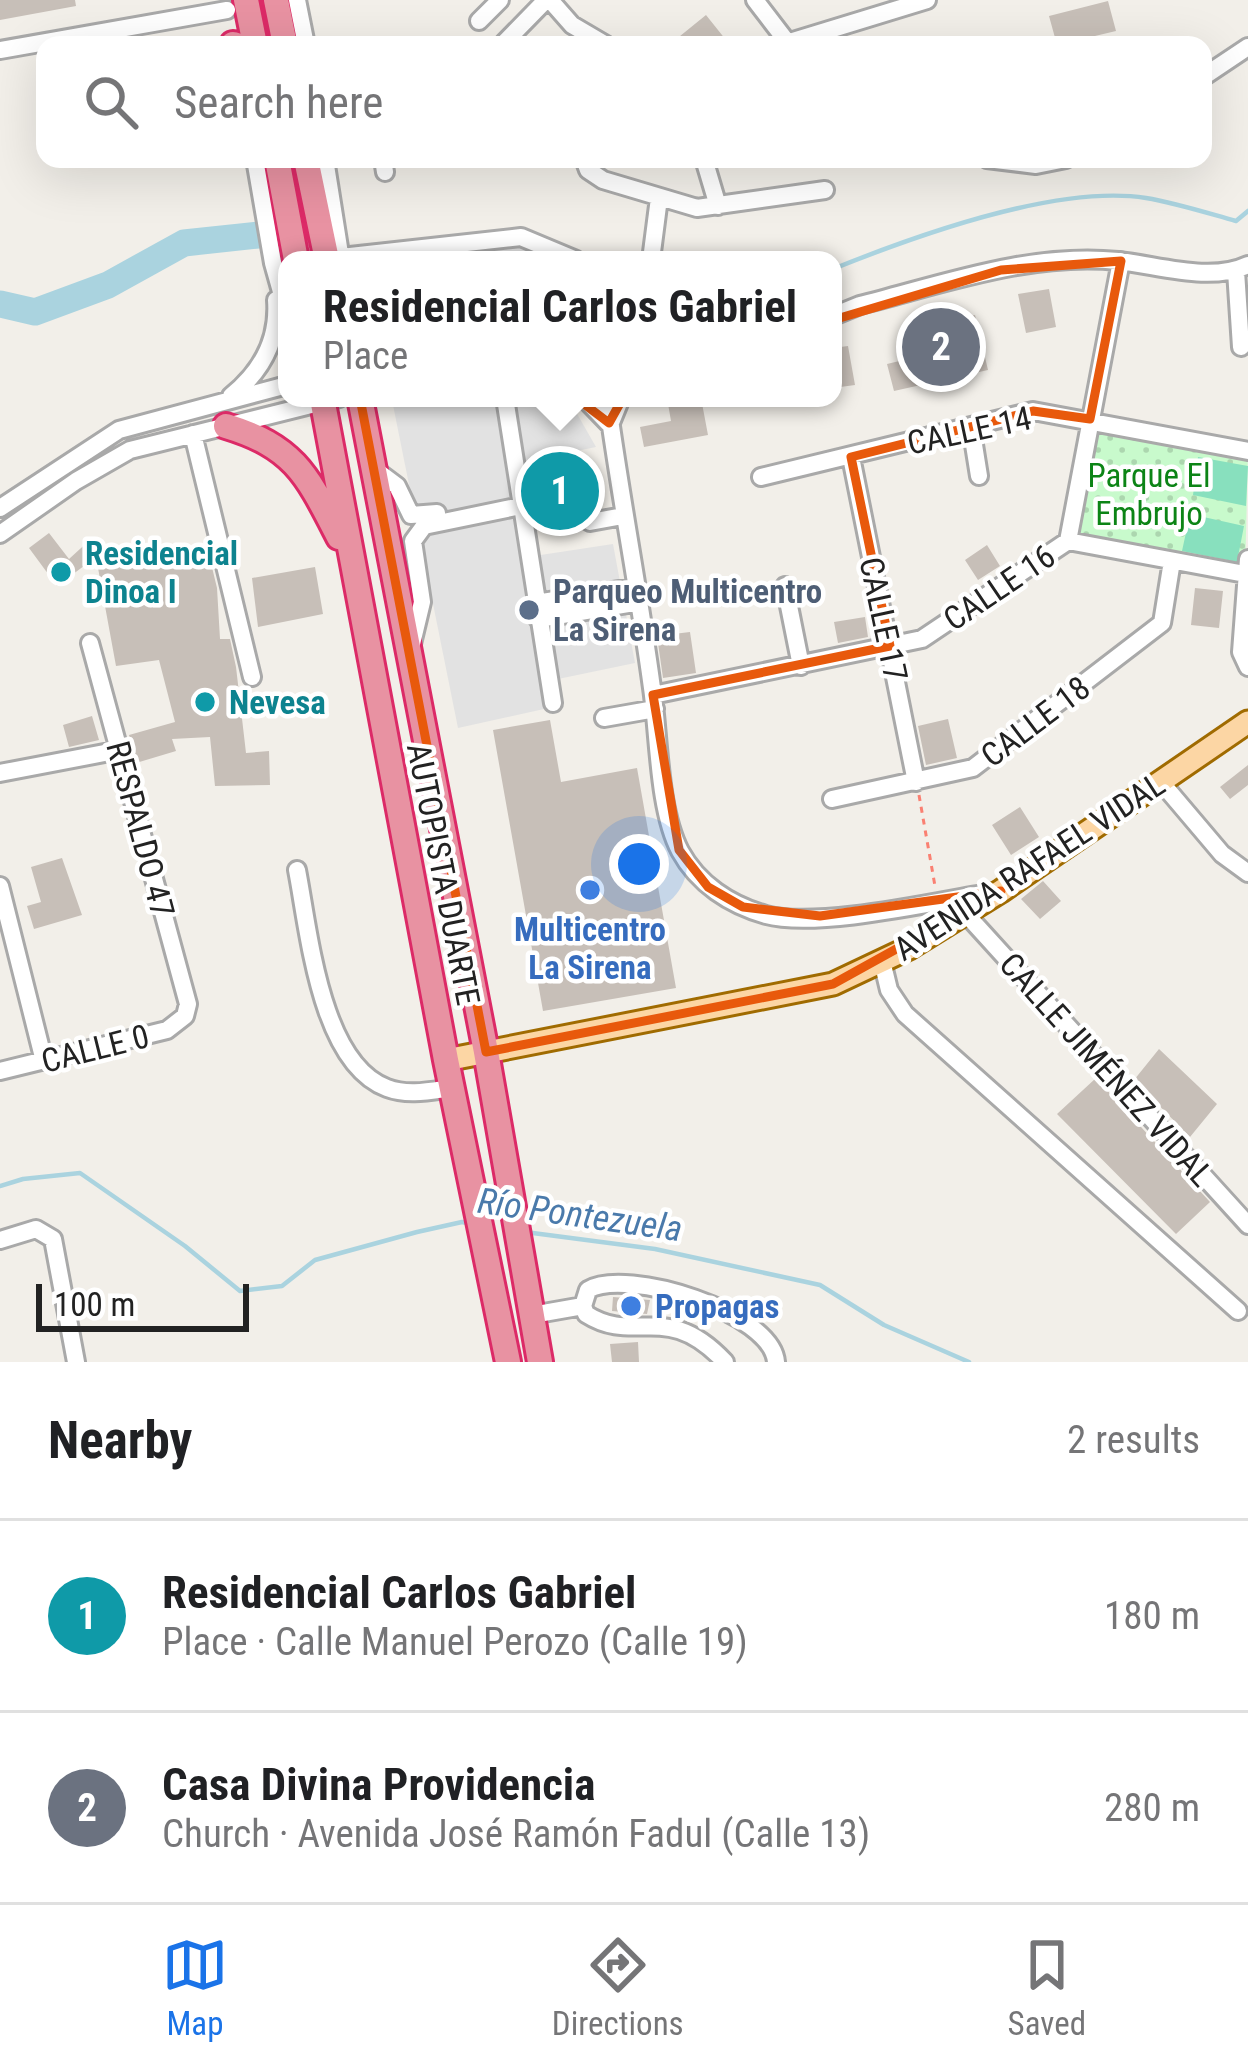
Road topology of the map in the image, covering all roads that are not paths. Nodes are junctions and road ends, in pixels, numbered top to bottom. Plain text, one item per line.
1 (277, 0) edge
2 (298, 0) edge
3 (500, 0) edge
4 (548, 0) edge
5 (755, 0) edge
6 (927, 0) edge
7 (479, 21) dead end
8 (237, 26) edge
9 (138, 36) edge
10 (283, 36) edge
11 (304, 36) edge
12 (511, 36) edge
13 (591, 36) edge
14 (779, 36) edge
15 (810, 36) edge
16 (36, 46) edge
17 (1248, 47) edge
18 (0, 50) edge
19 (1212, 71) edge
20 (258, 168) edge
21 (278, 168) edge
22 (309, 168) edge
23 (326, 168) edge
24 (589, 168) edge
25 (707, 168) edge
26 (825, 190) dead end
27 (659, 198) junction
28 (718, 206) junction
29 (282, 251) edge
30 (284, 251) edge
31 (334, 251) edge
32 (335, 251) edge
33 (403, 251) edge
34 (554, 251) edge
35 (652, 251) edge
36 (1121, 261) junction
37 (1242, 268) edge
38 (278, 306) edge
39 (842, 314) edge
40 (1241, 347) dead end
41 (278, 389) edge
42 (278, 406) edge
43 (329, 407) edge
44 (362, 407) edge
45 (506, 407) edge
46 (593, 407) edge
47 (608, 407) edge
48 (617, 407) edge
49 (225, 413) junction
50 (173, 414) junction
51 (1090, 419) junction
52 (610, 425) junction
53 (971, 426) junction
54 (186, 435) junction
55 (1248, 451) edge
56 (634, 453) dead end
57 (614, 454) junction
58 (851, 458) junction
59 (373, 468) junction
60 (979, 476) dead end
61 (761, 477) dead end
62 (521, 500) junction
63 (0, 507) edge
64 (623, 516) junction
65 (590, 522) dead end
66 (0, 534) edge
67 (1067, 541) junction
68 (351, 560) junction
69 (1172, 561) junction
70 (1246, 567) edge
71 (785, 586) dead end
72 (639, 594) junction
73 (537, 611) junction
74 (90, 643) dead end
75 (890, 646) junction
76 (410, 655) junction
77 (801, 666) junction
78 (1248, 667) edge
79 (252, 677) dead end
80 (654, 702) junction
81 (553, 703) dead end
82 (604, 718) dead end
83 (1248, 722) edge
84 (120, 750) junction
85 (0, 773) edge
86 (916, 782) junction
87 (1161, 782) junction
88 (832, 799) dead end
89 (297, 870) dead end
90 (1248, 873) edge
91 (0, 886) edge
92 (1000, 891) junction
93 (965, 913) junction
94 (882, 961) junction
95 (185, 1016) joint
96 (486, 1052) junction
97 (446, 1060) junction
98 (44, 1061) junction
99 (0, 1071) edge
100 (452, 1088) junction
101 (1248, 1225) edge
102 (0, 1240) edge
103 (657, 1288) junction
104 (583, 1306) junction
105 (1238, 1311) dead end
106 (532, 1315) junction
107 (652, 1325) junction
108 (506, 1361) edge
109 (76, 1362) edge
110 (540, 1362) edge
111 (725, 1362) edge
112 (776, 1362) edge

1 - 10 highway
2 - 11 street
3 - 7 street
4 - 12 street
4 - 13 street
5 - 14 street
6 - 15 street
8 - 9 street
16 - 18 street
17 - 19 street
20 - 29 street
21 - 30 highway
22 - 31 highway
23 - 32 street
24 - 27 street
25 - 28 street
26 - 28 street
27 - 28 street
27 - 35 street
33 - 34 street
36 - 37 street
36 - 39 street
36 - 51 street, CALLE 16
37 - 40 street
38 - 49 street
41 - 49 street
42 - 49 street
43 - 68 highway, AUTOPISTA DUARTE
44 - 59 highway, AUTOPISTA DUARTE
45 - 62 street
46 - 52 street
47 - 52 street
48 - 52 street
49 - 50 street
49 - 54 street
49 - 68 highway
50 - 54 street
50 - 63 street
51 - 53 street, CALLE 14
51 - 55 street, CALLE 14
51 - 67 street, CALLE 16
52 - 57 street
53 - 58 street, CALLE 14
53 - 60 street
54 - 66 street
54 - 79 street
56 - 57 street
57 - 64 street
58 - 61 street, CALLE 14
58 - 75 street, CALLE 17
59 - 62 street
59 - 76 highway, AUTOPISTA DUARTE
62 - 73 street
62 - 76 street
64 - 65 street
64 - 72 street
67 - 69 street
67 - 75 street, CALLE 16
68 - 97 highway, AUTOPISTA DUARTE
69 - 70 street
69 - 86 street, CALLE 18
70 - 78 street
71 - 77 street
72 - 73 street
72 - 80 street
73 - 81 street
74 - 84 street, RESPALDO 47
75 - 77 street, CALLE 16
75 - 86 street, CALLE 17
76 - 96 highway, AUTOPISTA DUARTE
77 - 80 street, CALLE 16
80 - 82 street, CALLE 16
80 - 92 street
83 - 87 main road, AVENIDA RAFAEL VIDAL
84 - 85 street
84 - 95 street, RESPALDO 47
86 - 88 street, CALLE 18
87 - 90 street
87 - 92 main road, AVENIDA RAFAEL VIDAL
89 - 100 street
91 - 98 street
92 - 93 main road, AVENIDA RAFAEL VIDAL
93 - 94 main road, AVENIDA RAFAEL VIDAL
93 - 101 street, CALLE JIMÉNEZ VIDAL
94 - 96 main road, AVENIDA RAFAEL VIDAL
94 - 105 street
95 - 98 street, CALLE 0
96 - 97 main road, AVENIDA RAFAEL VIDAL
96 - 106 highway, AUTOPISTA DUARTE
97 - 100 highway, AUTOPISTA DUARTE
98 - 99 street, CALLE 0
100 - 108 highway, AUTOPISTA DUARTE
102 - 109 street
103 - 104 street
103 - 107 street
103 - 112 street
104 - 106 street
104 - 107 street
106 - 110 highway, AUTOPISTA DUARTE
107 - 111 street

